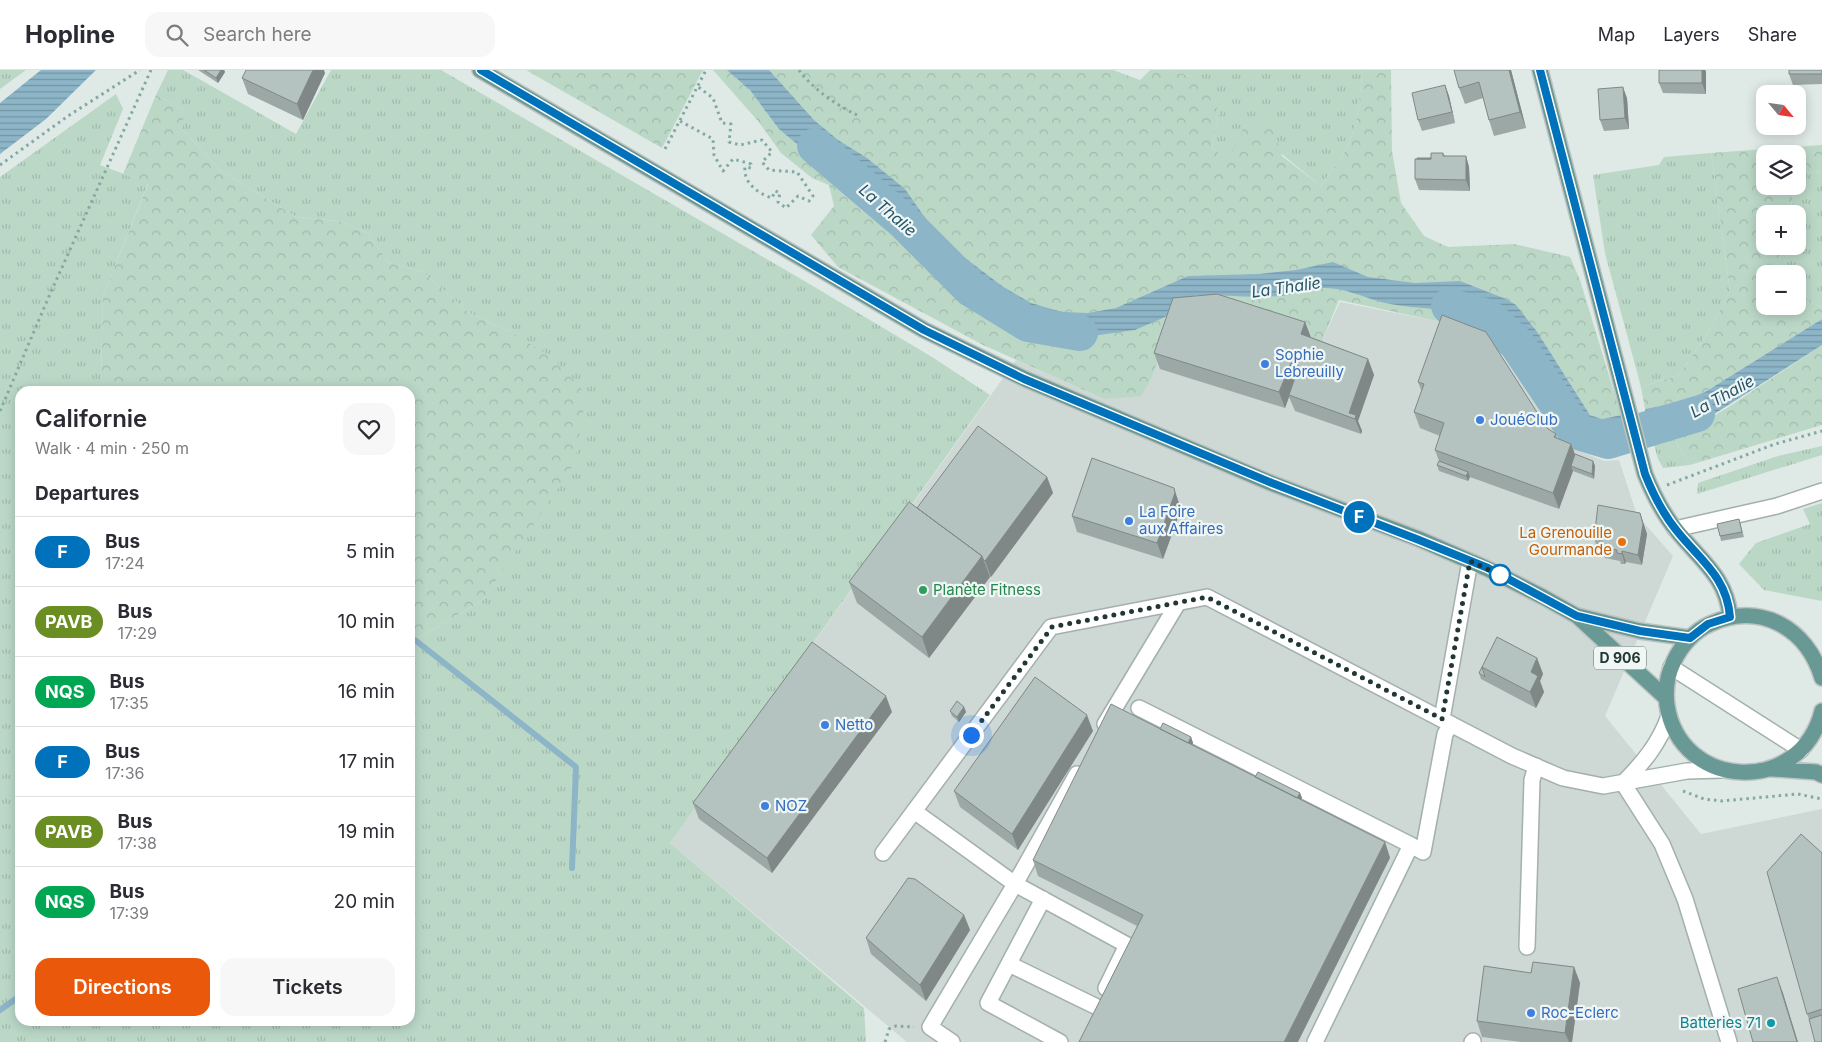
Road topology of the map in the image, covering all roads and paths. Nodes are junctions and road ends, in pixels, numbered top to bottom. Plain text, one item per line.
1 (140, 70) edge
2 (151, 70) edge
3 (480, 70) edge
4 (706, 70) edge
5 (799, 70) edge
6 (1540, 70) edge
7 (697, 86) junction
8 (858, 115) dead end
9 (680, 121) junction
10 (665, 149) dead end
11 (0, 165) edge
12 (0, 411) edge
13 (1822, 432) edge
14 (1822, 491) edge
15 (1652, 492) junction
16 (1675, 529) junction
17 (1470, 561) junction
18 (1178, 603) junction
19 (1577, 616) junction
20 (1730, 617) junction
21 (1690, 638) junction
22 (1803, 640) junction
23 (1822, 646) edge
24 (1671, 667) junction
25 (1822, 678) edge
26 (1666, 698) junction
27 (1139, 708) dead end
28 (1669, 716) junction
29 (1821, 719) edge
30 (1446, 726) junction
31 (1096, 740) edge
32 (1801, 750) junction
33 (1086, 757) edge
34 (1536, 766) junction
35 (1772, 769) junction
36 (1722, 770) junction
37 (1822, 775) edge
38 (1663, 776) junction
39 (1624, 783) junction
40 (1822, 799) edge
41 (914, 811) junction
42 (1417, 849) junction
43 (883, 853) dead end
44 (1015, 884) junction
45 (1043, 899) junction
46 (1527, 947) dead end
47 (1009, 964) junction
48 (1097, 1007) junction
49 (1089, 1025) edge
50 (930, 1027) junction
51 (885, 1042) edge
52 (952, 1042) edge
53 (1060, 1042) edge
54 (1315, 1042) edge
55 (1729, 1042) edge

1 - 11 path
2 - 12 path
3 - 17 main road, D 906
4 - 7 path
5 - 8 path
6 - 15 main road
7 - 9 path
7 - 9 path
9 - 10 path
13 - 15 path
14 - 16 lane
15 - 16 main road
16 - 20 main road
17 - 19 main road, D 906
17 - 30 lane
18 - 30 lane
18 - 31 lane
18 - 41 lane
19 - 21 main road, D 906
19 - 26 main road, D 906
20 - 21 main road
20 - 22 main road
21 - 24 main road
22 - 23 main road
22 - 25 main road
24 - 26 main road
24 - 32 lane
26 - 28 main road
27 - 42 lane
28 - 36 main road
28 - 39 lane
29 - 32 main road
30 - 34 lane
30 - 42 lane
32 - 35 main road
33 - 44 lane
34 - 39 lane
34 - 46 lane
35 - 36 main road
35 - 37 main road
36 - 38 lane
38 - 39 lane
38 - 40 path
39 - 55 lane
41 - 43 lane
41 - 44 lane
42 - 54 lane
44 - 45 lane
44 - 50 lane
45 - 47 lane
45 - 48 lane
47 - 48 lane
47 - 53 lane
48 - 49 lane
50 - 51 path
50 - 52 lane

